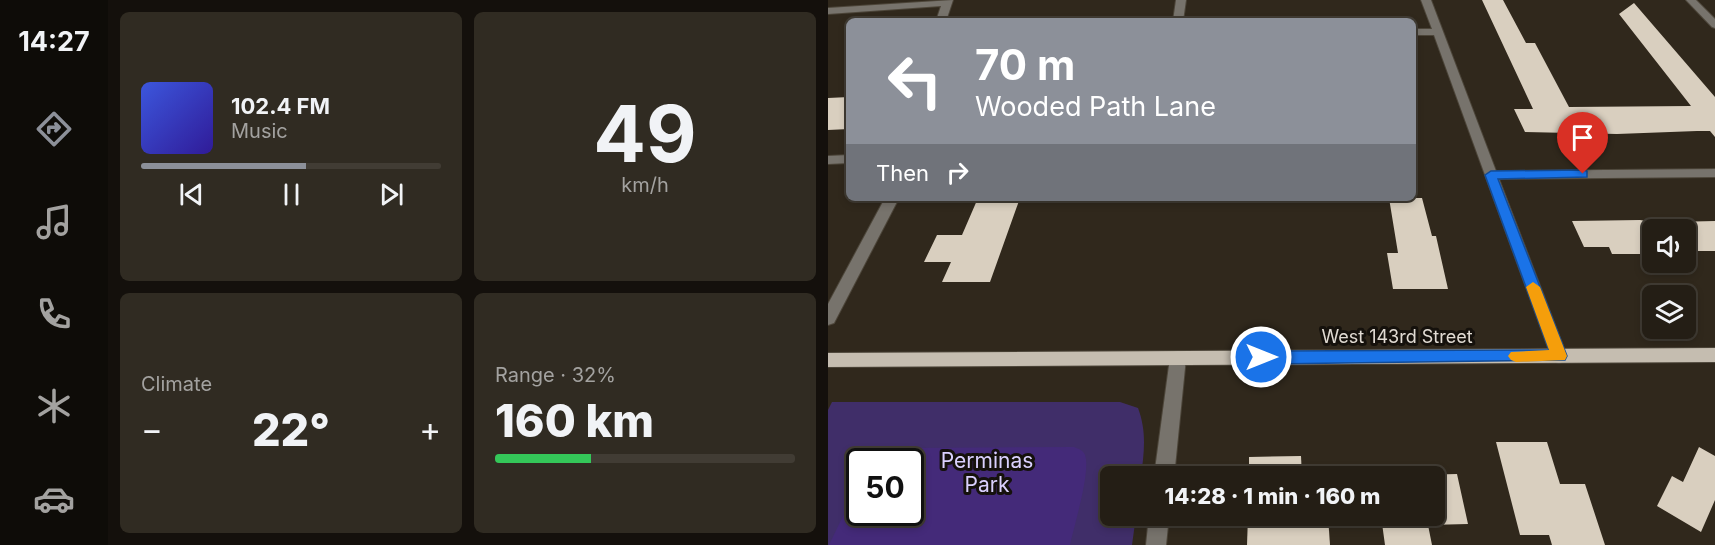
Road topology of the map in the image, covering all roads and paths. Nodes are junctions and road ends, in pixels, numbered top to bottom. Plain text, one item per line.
1 (1181, 0) edge
2 (1426, 0) edge
3 (1691, 0) edge
4 (947, 2) edge
5 (828, 11) edge
6 (942, 18) edge
7 (1178, 18) edge
8 (1715, 25) edge
9 (1416, 32) edge
10 (1438, 32) junction
11 (846, 159) edge
12 (828, 160) edge
13 (1715, 173) edge
14 (1491, 175) junction
15 (890, 201) edge
16 (828, 319) edge
17 (1715, 355) edge
18 (1559, 356) junction
19 (1179, 358) junction
20 (828, 360) edge
21 (1165, 466) edge
22 (1158, 526) edge
23 (1156, 545) edge

1 - 7 street
2 - 10 street
3 - 8 street
4 - 5 street
4 - 6 street
9 - 10 street
10 - 14 street
11 - 12 street
13 - 14 street
14 - 18 street
15 - 16 street
17 - 18 main road, West 143rd Street
18 - 19 main road, West 143rd Street
19 - 20 main road, West 143rd Street
19 - 21 street
22 - 23 street

